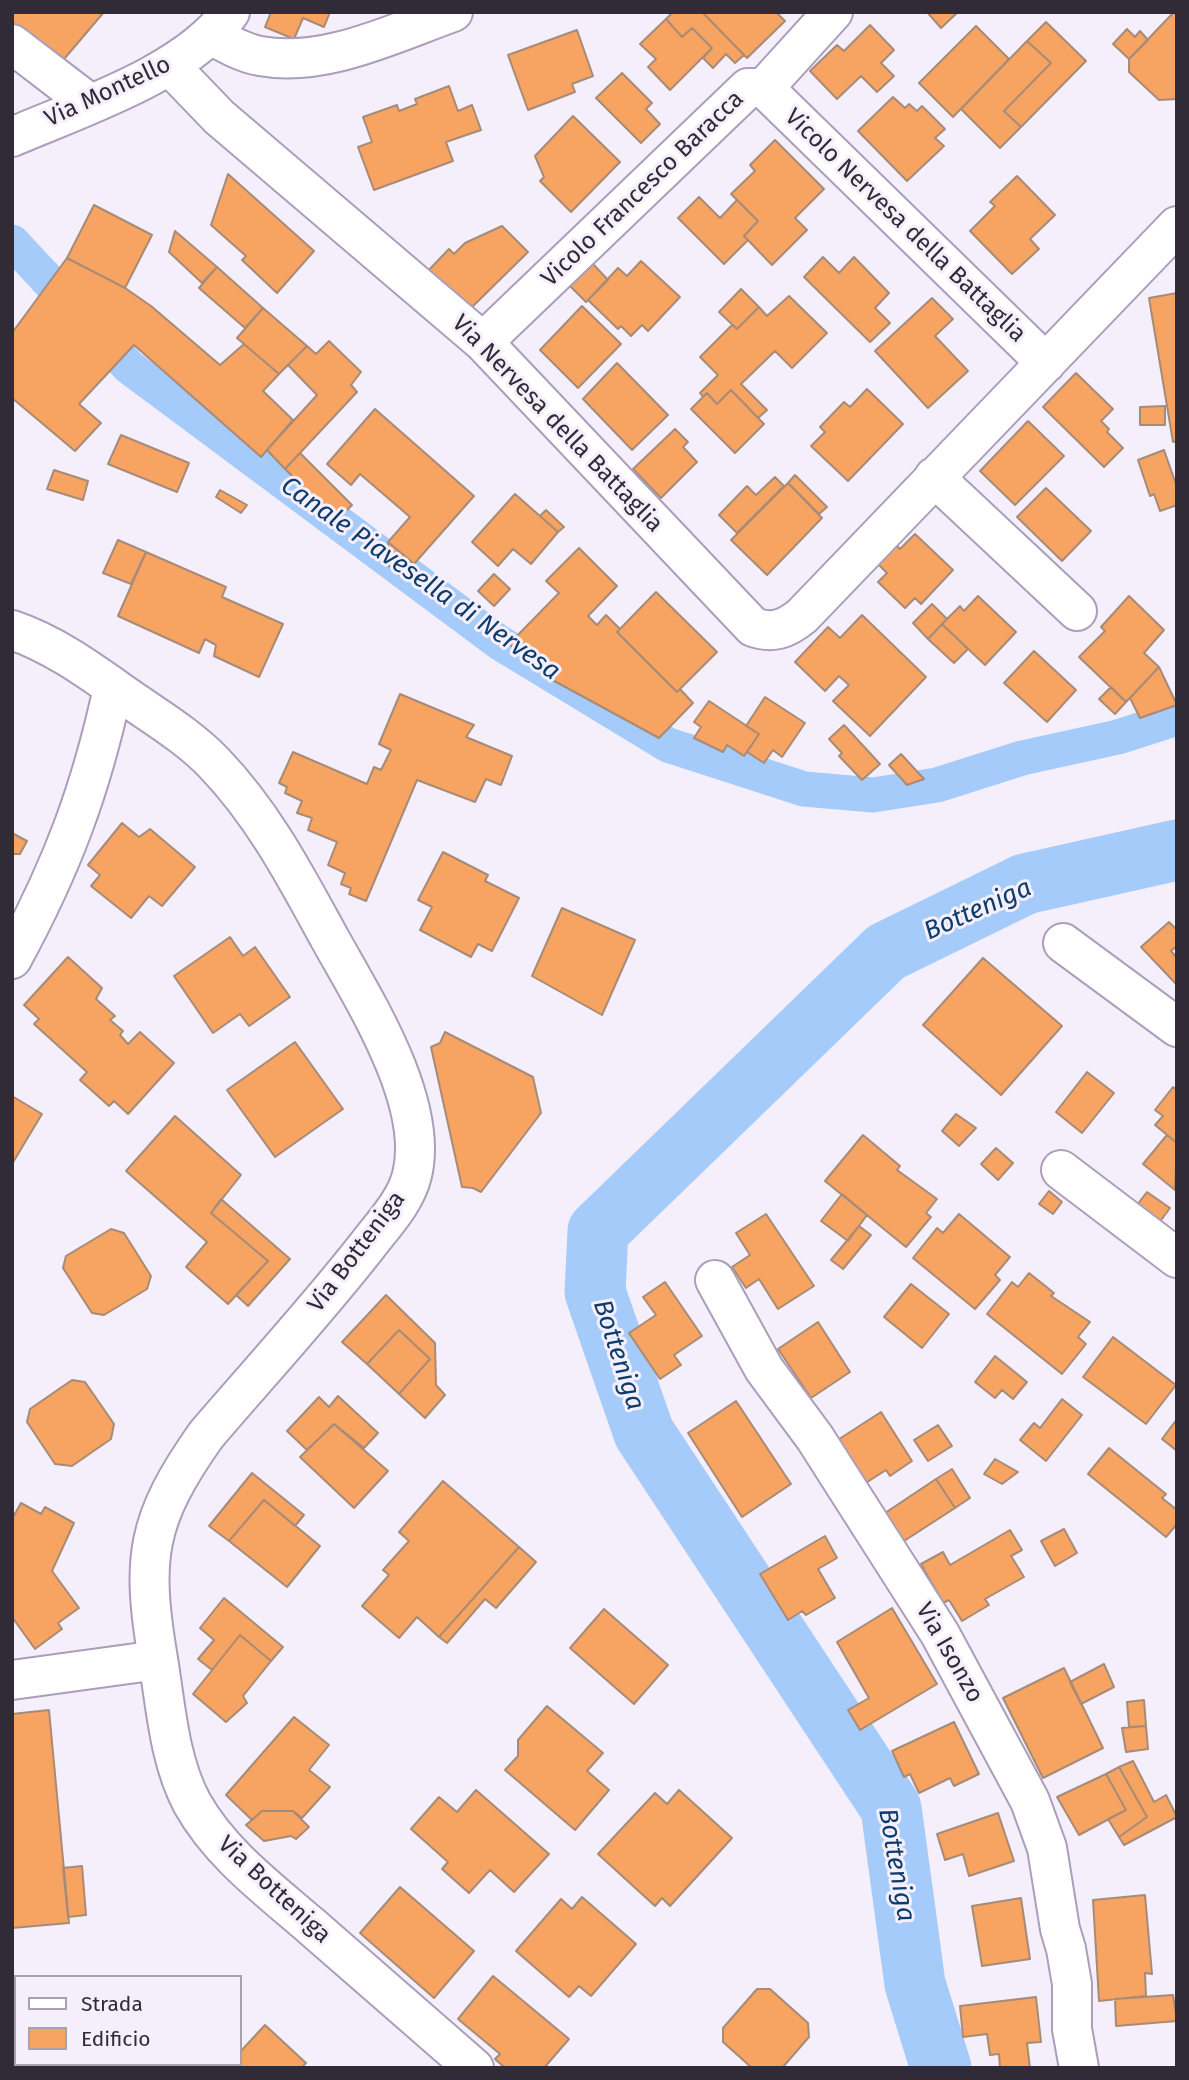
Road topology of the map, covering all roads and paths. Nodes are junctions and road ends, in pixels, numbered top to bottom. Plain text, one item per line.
1 (453, 12) edge
2 (833, 12) edge
3 (220, 23) edge
4 (12, 44) edge
5 (170, 66) junction
6 (764, 88) junction
7 (89, 103) junction
8 (12, 137) edge
9 (1177, 226) edge
10 (483, 342) junction
11 (1046, 363) junction
12 (934, 477) junction
13 (1077, 611) dead end
14 (12, 630) edge
15 (113, 688) junction
16 (1063, 943) dead end
17 (12, 959) edge
18 (1177, 1027) edge
19 (1061, 1170) dead end
20 (1177, 1258) edge
21 (715, 1280) dead end
22 (158, 1660) junction
23 (12, 1680) edge
24 (474, 2068) edge
25 (1079, 2068) edge

1 - 3 street
2 - 6 street, Vicolo Francesco Baracca
3 - 5 street, Via Montello
4 - 7 street
5 - 7 street, Via Montello
5 - 10 street, Via Nervesa della Battaglia
6 - 10 street, Vicolo Francesco Baracca
6 - 11 street, Vicolo Nervesa della Battaglia
7 - 8 street, Via Montello
9 - 11 street, Via Nervesa della Battaglia
10 - 12 street, Via Nervesa della Battaglia
11 - 12 street, Via Nervesa della Battaglia
12 - 13 street
14 - 15 street, Via Botteniga
15 - 17 street
15 - 22 street, Via Botteniga
16 - 18 street
19 - 20 street
21 - 25 street, Via Isonzo
22 - 23 street
22 - 24 street, Via Botteniga

